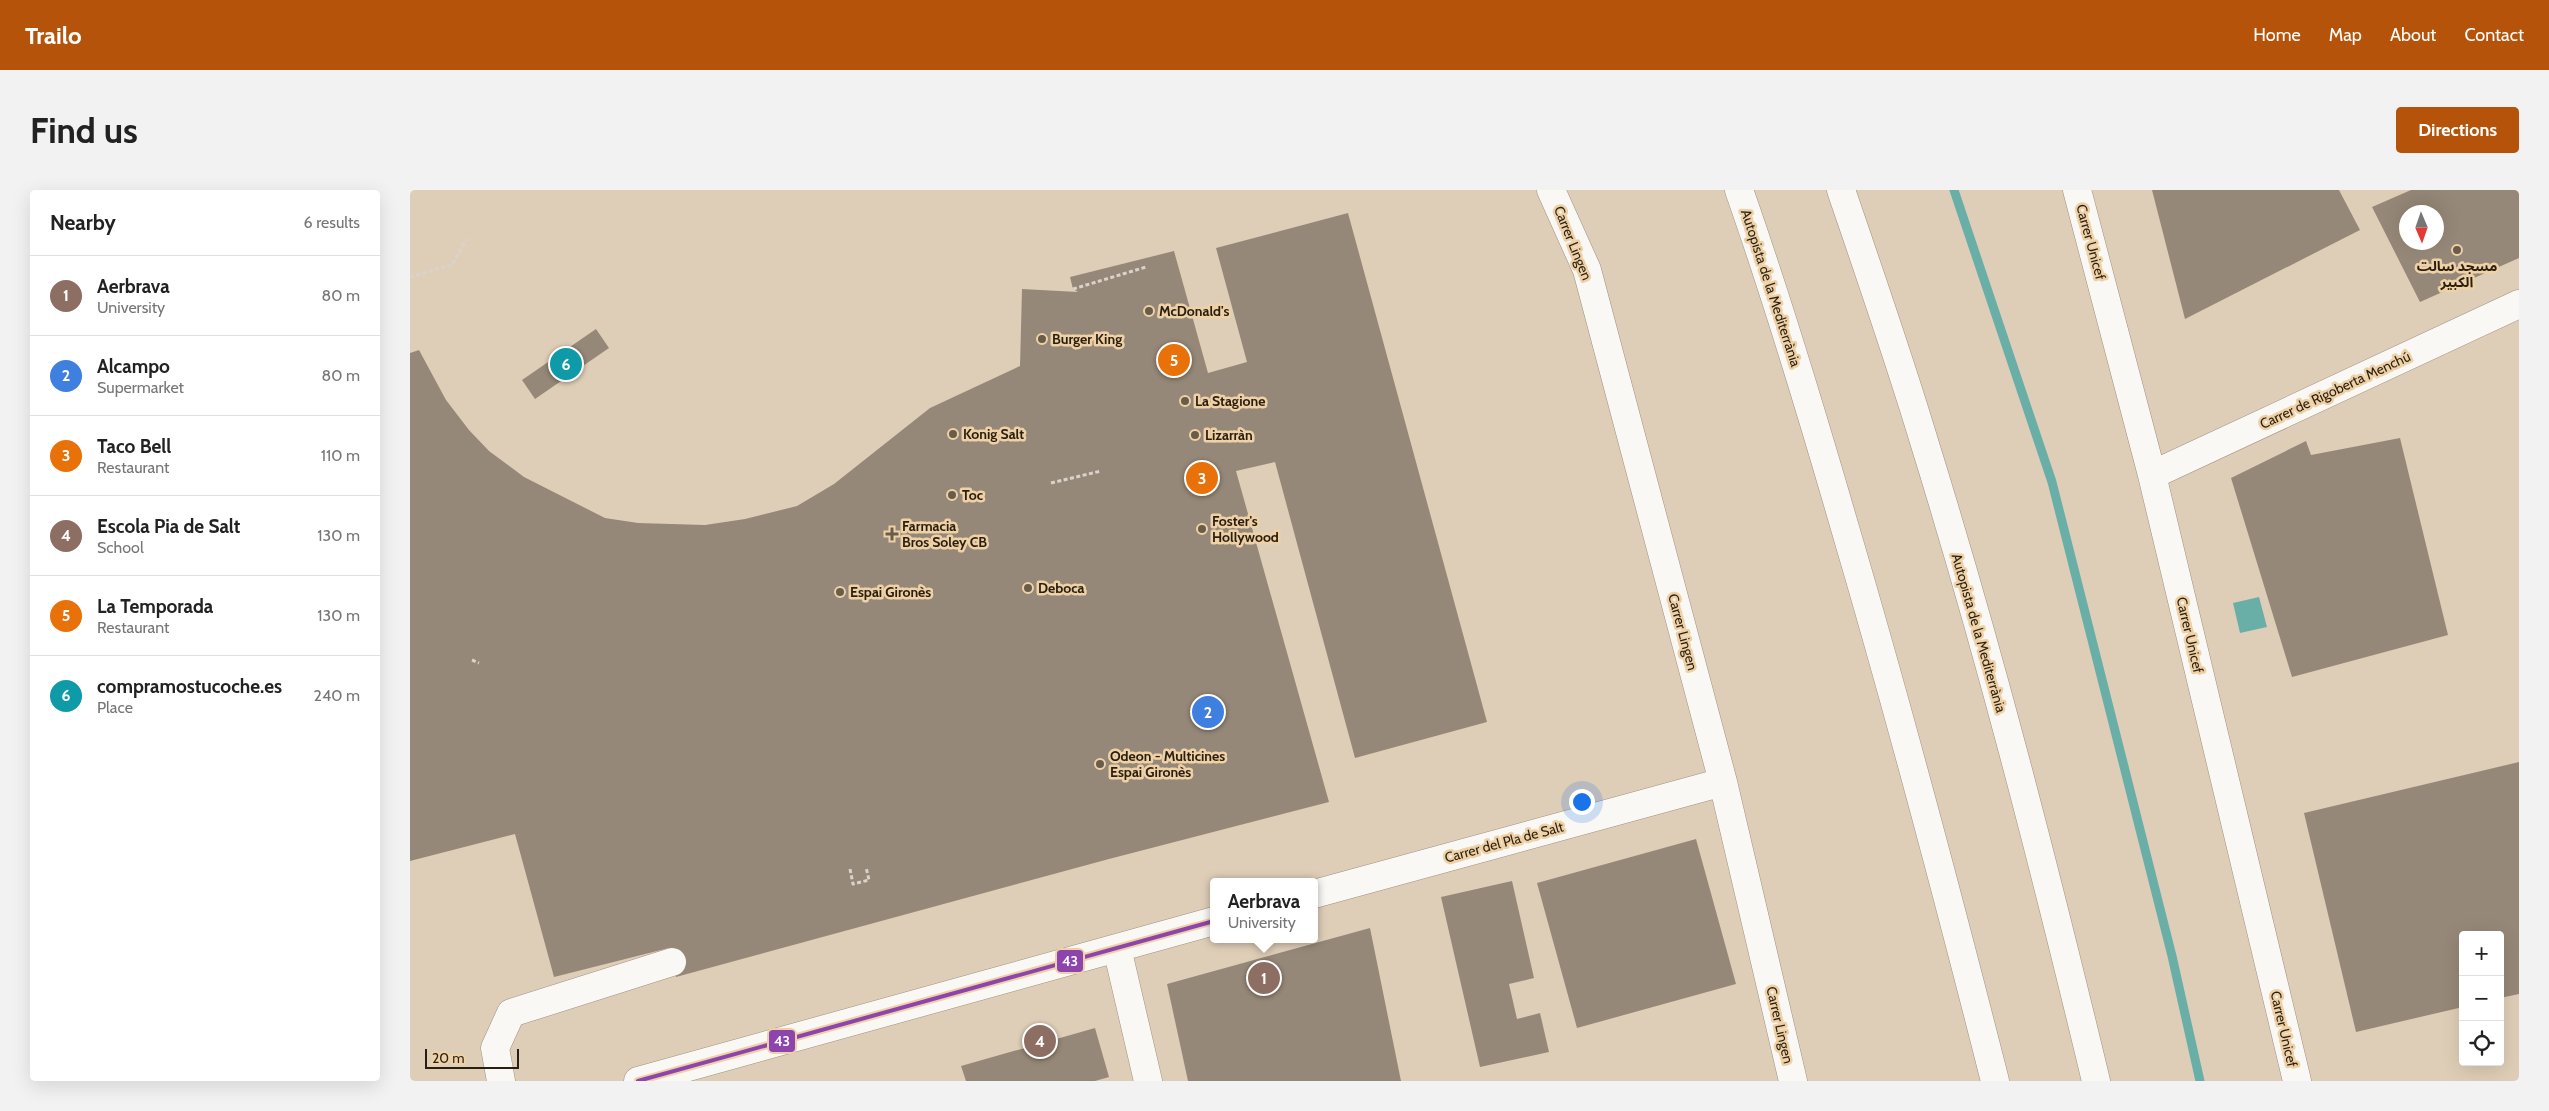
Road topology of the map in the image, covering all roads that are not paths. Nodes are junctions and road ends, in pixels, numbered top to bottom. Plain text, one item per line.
1 (1551, 190) edge
2 (1739, 190) edge
3 (1841, 190) edge
4 (2077, 190) edge
5 (2519, 304) edge
6 (2152, 475) junction
7 (1723, 782) junction
8 (1318, 893) edge
9 (1210, 922) edge
10 (1117, 948) junction
11 (672, 962) dead end
12 (501, 1081) edge
13 (638, 1081) edge
14 (1148, 1081) edge
15 (1793, 1081) edge
16 (1995, 1081) edge
17 (2096, 1081) edge
18 (2297, 1081) edge

1 - 7 main road, Carrer Lingen
2 - 16 main road, Autopista de la Mediterrània
3 - 17 main road, Autopista de la Mediterrània
4 - 6 main road, Carrer Unicef
5 - 6 main road, Carrer de Rigoberta Menchú
6 - 18 main road, Carrer Unicef
7 - 8 main road, Carrer del Pla de Salt
7 - 15 main road, Carrer Lingen
9 - 10 main road
10 - 13 main road
10 - 14 main road
11 - 12 main road

